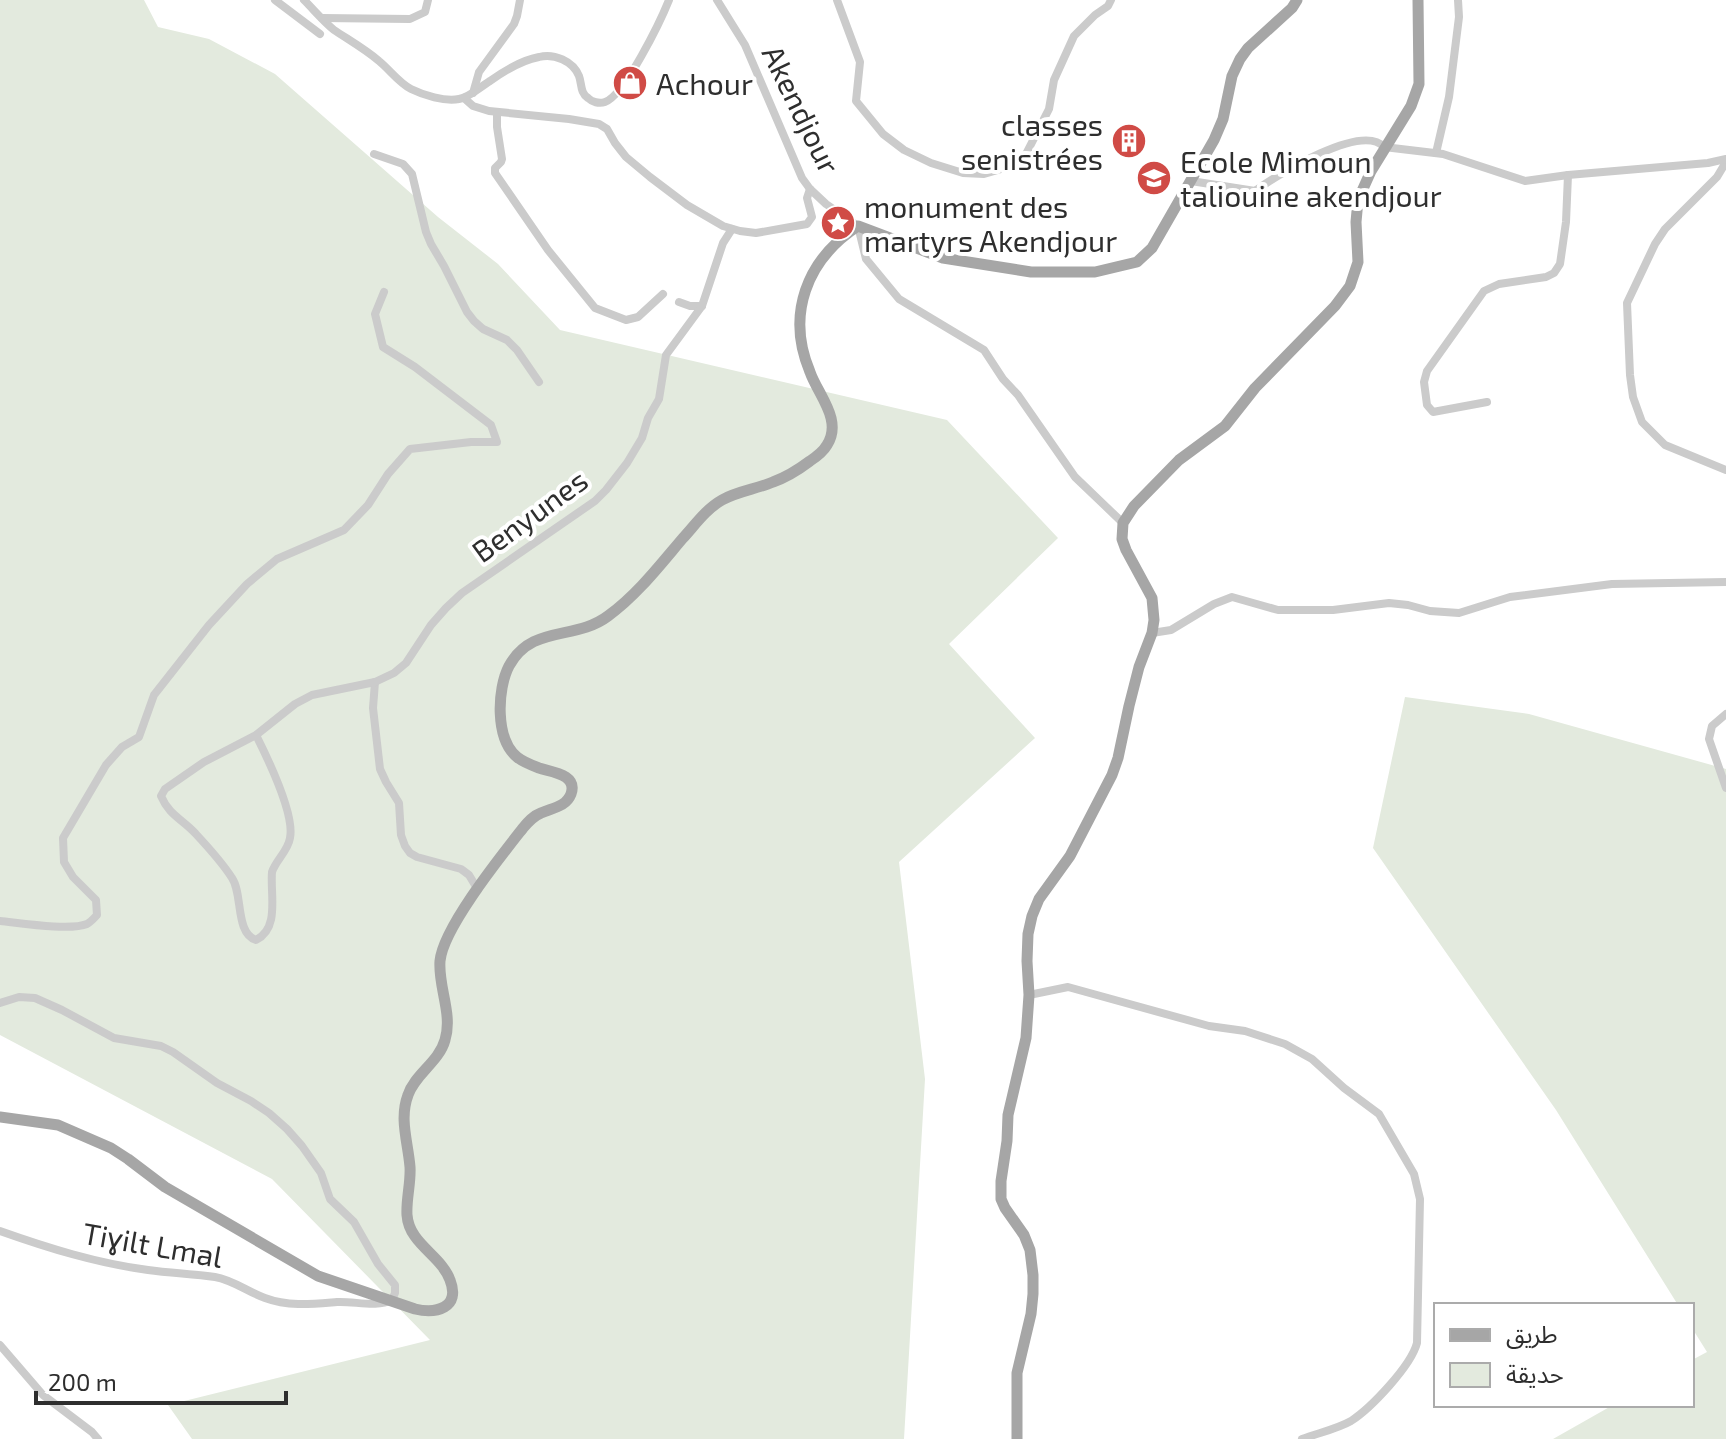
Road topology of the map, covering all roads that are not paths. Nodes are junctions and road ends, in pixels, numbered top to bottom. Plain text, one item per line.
1 (275, 0) edge
2 (304, 0) edge
3 (428, 0) edge
4 (520, 0) edge
5 (669, 0) edge
6 (717, 0) edge
7 (837, 0) edge
8 (1111, 0) edge
9 (1297, 0) edge
10 (1418, 0) edge
11 (1458, 0) edge
12 (321, 17) junction
13 (320, 34) dead end
14 (468, 95) junction
15 (602, 103) junction
16 (497, 112) junction
17 (599, 124) junction
18 (1384, 147) junction
19 (1436, 153) junction
20 (374, 154) dead end
21 (1726, 160) edge
22 (1568, 175) junction
23 (1191, 181) junction
24 (810, 189) junction
25 (858, 226) junction
26 (732, 229) junction
27 (384, 292) dead end
28 (663, 294) dead end
29 (679, 302) dead end
30 (702, 306) junction
31 (539, 382) dead end
32 (1487, 402) dead end
33 (1726, 470) edge
34 (1123, 523) junction
35 (1726, 582) edge
36 (1152, 633) junction
37 (375, 682) junction
38 (1726, 714) edge
39 (256, 735) junction
40 (1726, 788) edge
41 (478, 890) junction
42 (0, 921) edge
43 (1029, 995) junction
44 (0, 1003) edge
45 (0, 1117) edge
46 (0, 1231) edge
47 (392, 1300) junction
48 (0, 1345) edge
49 (98, 1439) edge
50 (1017, 1439) edge
51 (1302, 1439) edge

1 - 13 street
2 - 12 street
3 - 12 street
4 - 14 street
5 - 15 street
6 - 24 street, Akendjour
7 - 8 street
9 - 23 main road
10 - 18 main road
11 - 19 street
12 - 14 street
14 - 15 street
14 - 16 street
15 - 17 street
16 - 17 street
16 - 28 street
17 - 26 street
18 - 19 street
18 - 23 street
18 - 34 main road
19 - 22 street
20 - 31 street
21 - 22 street
21 - 33 street
22 - 32 street
23 - 25 main road
24 - 25 street, Akendjour
24 - 26 street
25 - 34 street
25 - 41 main road
26 - 30 street, Benyunes
27 - 42 street
29 - 30 street
30 - 37 street, Benyunes
34 - 36 main road
35 - 36 street
36 - 43 main road
37 - 39 street, Benyunes
37 - 41 street
38 - 40 street
39 - 39 street, Benyunes
41 - 47 main road
43 - 50 main road
43 - 51 street
44 - 47 street
45 - 47 main road
46 - 47 street, Tiɣilt Lmal
48 - 49 street

